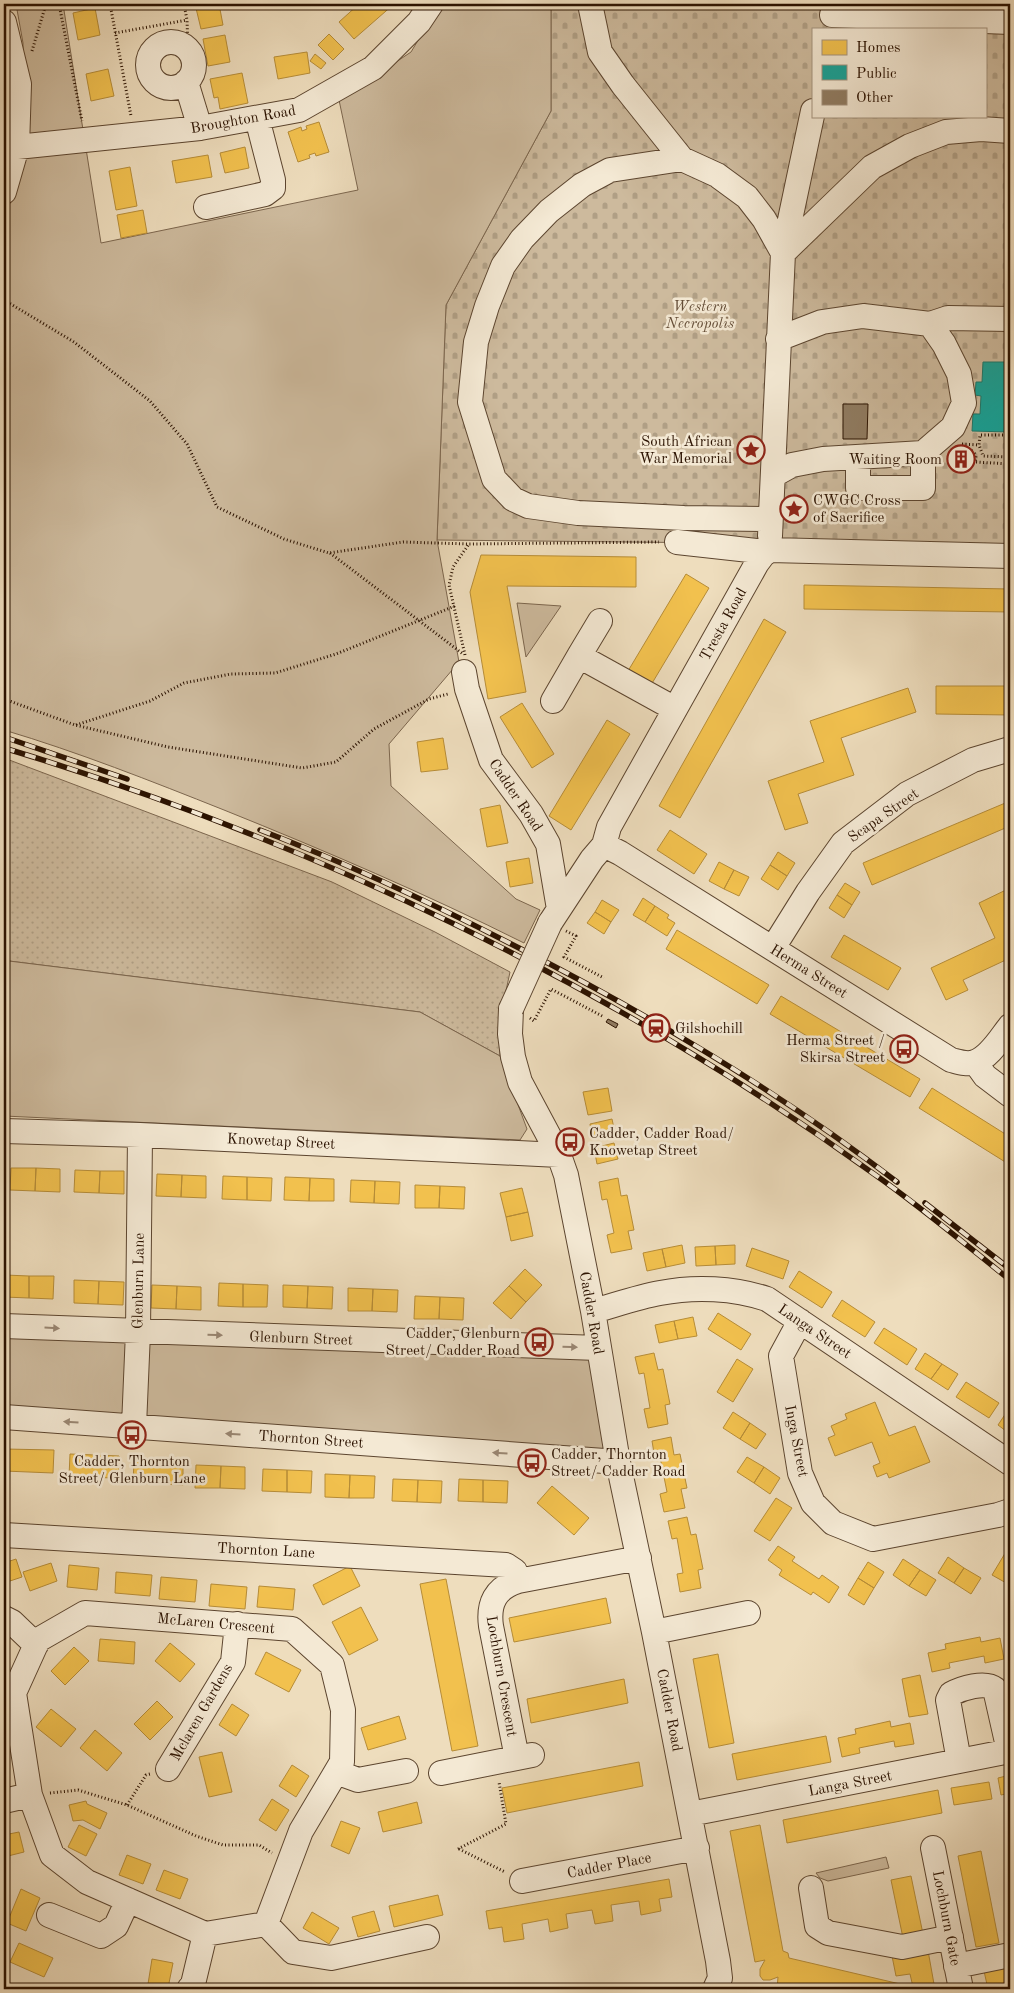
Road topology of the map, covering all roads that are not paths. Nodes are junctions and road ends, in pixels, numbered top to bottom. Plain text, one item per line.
1 (431, 4) edge
2 (590, 4) edge
3 (832, 16) edge
4 (4, 22) edge
5 (1010, 22) edge
6 (186, 82) junction
7 (812, 116) edge
8 (257, 118) junction
9 (200, 128) junction
10 (1010, 131) edge
11 (17, 147) junction
12 (682, 159) junction
13 (4, 192) edge
14 (206, 207) dead end
15 (783, 253) junction
16 (1010, 319) edge
17 (930, 324) junction
18 (778, 339) junction
19 (923, 453) junction
20 (858, 458) junction
21 (774, 475) junction
22 (770, 519) junction
23 (677, 542) road end
24 (768, 551) junction
25 (1010, 556) edge
26 (600, 621) dead end
27 (579, 656) junction
28 (465, 672) road end
29 (553, 701) dead end
30 (675, 709) junction
31 (1010, 748) edge
32 (604, 845) junction
33 (555, 916) junction
34 (773, 948) junction
35 (1010, 1026) edge
36 (975, 1062) junction
37 (1010, 1095) edge
38 (4, 1131) edge
39 (140, 1134) junction
40 (559, 1155) junction
41 (593, 1311) junction
42 (800, 1321) junction
43 (4, 1326) edge
44 (138, 1332) junction
45 (598, 1348) junction
46 (4, 1416) edge
47 (134, 1426) junction
48 (618, 1462) junction
49 (1010, 1463) edge
50 (1010, 1511) edge
51 (4, 1535) edge
52 (639, 1558) junction
53 (518, 1581) junction
54 (748, 1613) dead end
55 (4, 1618) edge
56 (236, 1624) junction
57 (654, 1632) junction
58 (36, 1645) junction
59 (1009, 1751) edge
60 (959, 1761) junction
61 (168, 1769) road end
62 (406, 1771) dead end
63 (336, 1772) junction
64 (441, 1773) dead end
65 (30, 1795) junction
66 (4, 1801) edge
67 (690, 1814) junction
68 (697, 1848) junction
69 (933, 1848) dead end
70 (522, 1881) road end
71 (811, 1888) dead end
72 (128, 1900) junction
73 (49, 1915) dead end
74 (266, 1924) junction
75 (205, 1934) junction
76 (428, 1938) dead end
77 (951, 1938) junction
78 (1010, 1955) edge
79 (956, 1966) junction
80 (189, 1989) edge
81 (716, 1989) edge
82 (961, 1989) edge

1 - 8 street, Broughton Road
2 - 12 street
3 - 5 street
4 - 11 street
6 - 6 street
6 - 9 street
7 - 15 street
8 - 9 street, Broughton Road
8 - 14 street
9 - 11 street, Broughton Road
10 - 15 street
11 - 13 street
12 - 15 street
12 - 22 street
15 - 18 street
16 - 17 street
17 - 18 street
17 - 19 street
18 - 21 street
19 - 20 street
19 - 20 street
20 - 21 street
21 - 22 street
22 - 24 street
23 - 24 street
24 - 25 street
24 - 30 street, Tresta Road
26 - 27 street
27 - 29 street
27 - 30 street
28 - 33 street, Cadder Road
30 - 32 street, Tresta Road
31 - 34 street, Scapa Street
32 - 33 street, Tresta Road
32 - 34 street, Herma Street
33 - 40 street, Cadder Road, bridge
34 - 36 street, Herma Street
35 - 36 street
36 - 37 street
38 - 39 street, Knowetap Street
39 - 40 street, Knowetap Street
39 - 44 street, Glenburn Lane
40 - 41 street, Cadder Road
41 - 42 street, Langa Street
41 - 45 street, Cadder Road
42 - 49 street, Langa Street
42 - 50 street, Inga Street
43 -> 44 street, Glenburn Street
44 -> 45 street, Glenburn Street
44 - 47 street, Glenburn Lane
45 - 48 street, Cadder Road
47 -> 46 street, Thornton Street
48 -> 47 street, Thornton Street
48 - 52 street, Cadder Road
51 - 53 street, Thornton Lane
52 - 53 street, Lochburn Crescent
52 - 57 street, Cadder Road
53 - 64 street, Lochburn Crescent
54 - 57 street
55 - 58 street
56 - 58 street, McLaren Crescent
56 - 61 street, Mclaren Gardens
56 - 63 street, McLaren Crescent
57 - 67 street, Cadder Road
58 - 65 street, McLaren Crescent
59 - 60 street, Langa Street
59 - 60 street
60 - 67 street, Langa Street
62 - 63 street
63 - 74 street, McLaren Crescent
65 - 66 street
65 - 72 street, McLaren Crescent
67 - 68 street, Cadder Road
68 - 70 street, Cadder Place
68 - 81 street, Cadder Road
69 - 77 street, Lochburn Gate
71 - 77 street
72 - 73 street
72 - 75 street, McLaren Crescent
74 - 75 street
74 - 76 street
75 - 80 street
77 - 79 street, Lochburn Gate
78 - 79 street
79 - 82 street, Lochburn Gate

